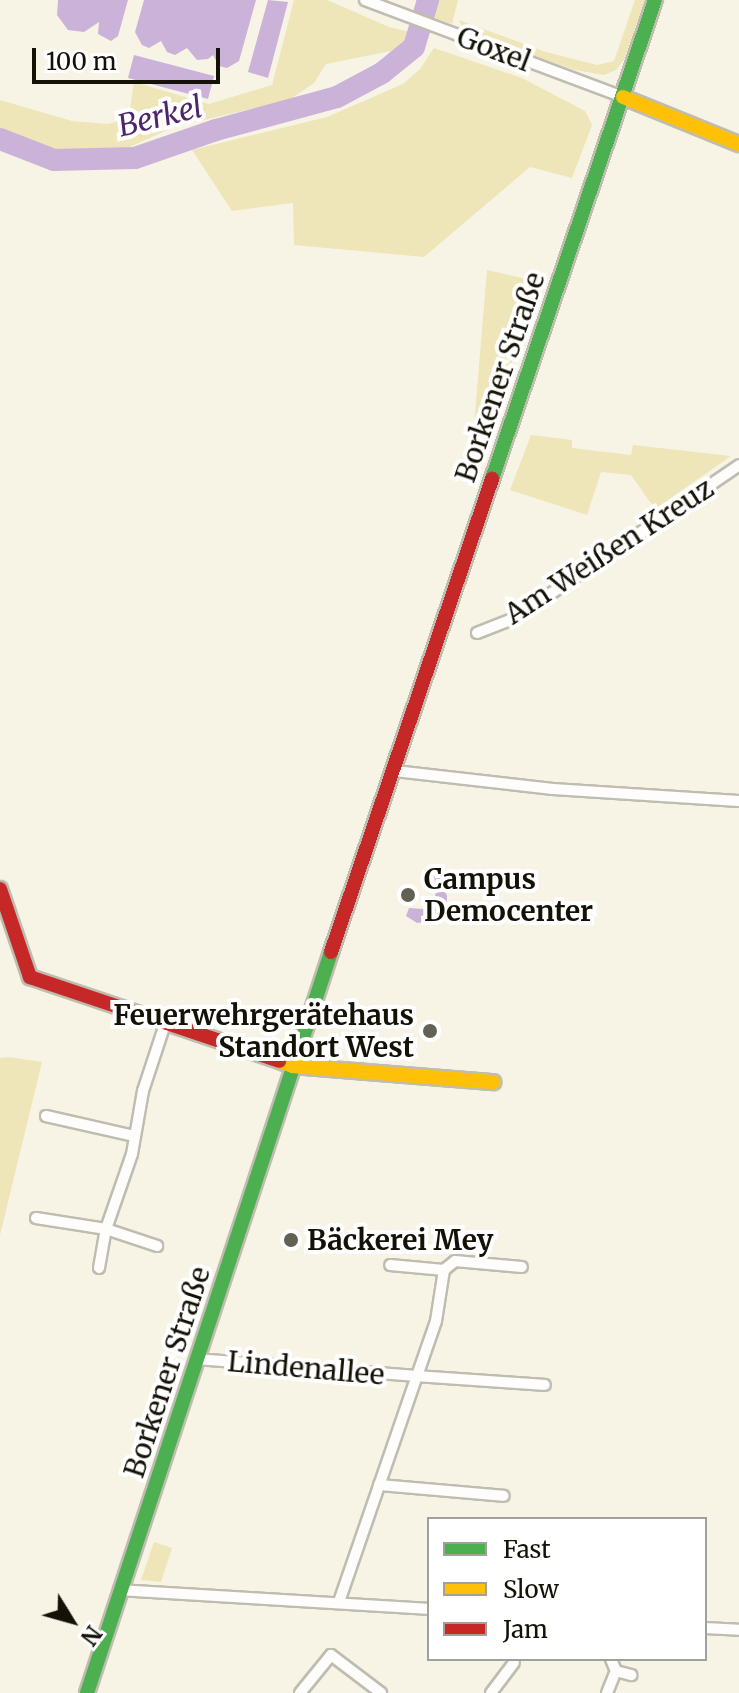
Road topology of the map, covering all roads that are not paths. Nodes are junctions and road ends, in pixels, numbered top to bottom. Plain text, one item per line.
1 (365, 0) edge
2 (655, 0) edge
3 (623, 97) junction
4 (739, 144) edge
5 (739, 465) edge
6 (477, 633) dead end
7 (395, 771) junction
8 (739, 801) edge
9 (0, 889) edge
10 (165, 1024) junction
11 (293, 1066) junction
12 (493, 1082) dead end
13 (46, 1116) dead end
14 (135, 1136) junction
15 (36, 1218) dead end
16 (106, 1229) junction
17 (157, 1246) dead end
18 (390, 1265) dead end
19 (522, 1267) dead end
20 (99, 1268) dead end
21 (444, 1270) junction
22 (196, 1359) junction
23 (417, 1376) junction
24 (545, 1385) dead end
25 (379, 1485) junction
26 (504, 1496) dead end
27 (119, 1590) junction
28 (339, 1602) junction
29 (427, 1609) edge
30 (707, 1628) edge
31 (739, 1630) edge
32 (612, 1661) edge
33 (514, 1663) dead end
34 (616, 1671) junction
35 (631, 1675) dead end
36 (87, 1693) edge
37 (300, 1693) edge
38 (381, 1693) edge
39 (491, 1693) edge
40 (607, 1693) edge

1 - 3 street, Goxel
2 - 3 street, Borkener Straße
3 - 4 street
3 - 7 street, Borkener Straße
5 - 6 street, Am Weißen Kreuz
7 - 8 street
7 - 11 street, Borkener Straße
9 - 10 street
10 - 11 street
10 - 14 street
11 - 12 street
11 - 22 street, Borkener Straße
13 - 14 street
14 - 16 street
15 - 16 street
16 - 17 street
16 - 20 street
18 - 21 street
19 - 21 street
21 - 23 street, Lindenallee
22 - 23 street, Lindenallee
22 - 27 street, Borkener Straße
23 - 24 street, Lindenallee
23 - 25 street, Lindenallee
25 - 26 street
25 - 28 street, Lindenallee
27 - 28 street
27 - 36 street, Borkener Straße
28 - 29 street
30 - 31 street
32 - 34 street
33 - 39 street
34 - 35 street
34 - 40 street
37 - 38 street

